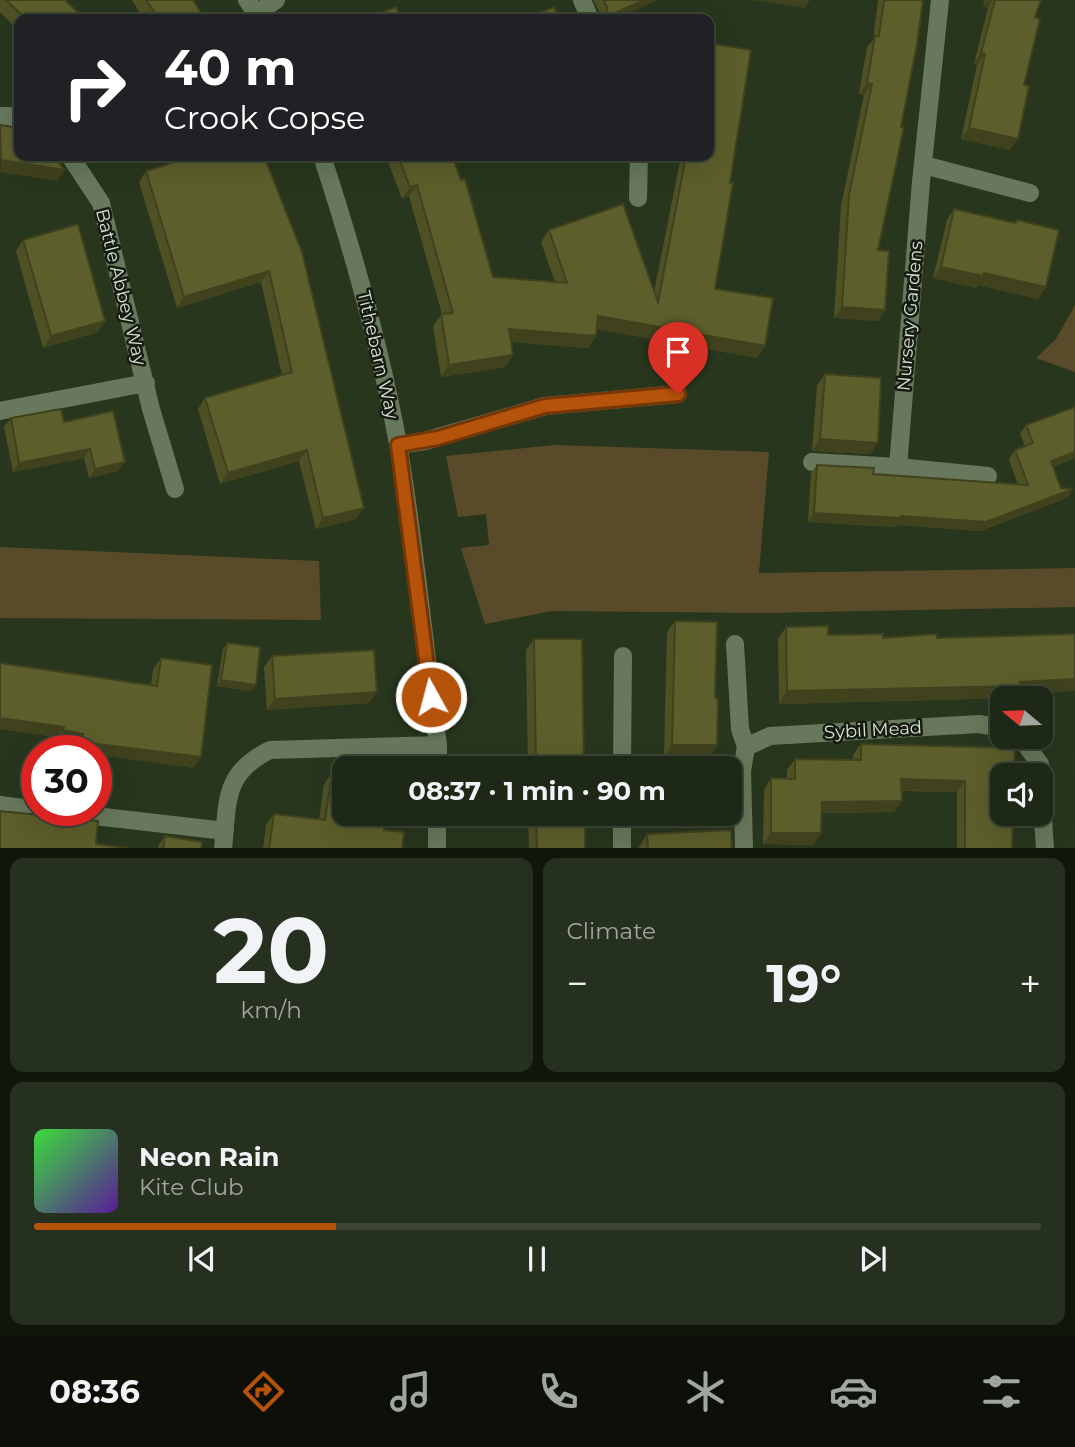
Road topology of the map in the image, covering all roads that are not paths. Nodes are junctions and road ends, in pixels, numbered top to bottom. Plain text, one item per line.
1 (276, 0) edge
2 (940, 0) edge
3 (255, 11) edge
4 (73, 161) edge
5 (324, 161) edge
6 (639, 161) edge
7 (924, 165) junction
8 (1030, 193) dead end
9 (638, 198) dead end
10 (146, 383) junction
11 (678, 394) dead end
12 (0, 411) edge
13 (398, 445) junction
14 (813, 462) dead end
15 (898, 467) junction
16 (988, 476) dead end
17 (176, 489) dead end
18 (735, 644) dead end
19 (622, 656) dead end
20 (990, 726) edge
21 (438, 745) junction
22 (746, 747) junction
23 (438, 756) edge
24 (622, 756) edge
25 (0, 805) edge
26 (21, 808) edge
27 (112, 821) edge
28 (438, 826) edge
29 (622, 826) edge
30 (1044, 826) edge
31 (224, 840) edge
32 (437, 848) edge
33 (622, 848) edge
34 (744, 848) edge
35 (1045, 848) edge

1 - 3 street
2 - 7 street, Nursery Gardens
4 - 10 street, Battle Abbey Way
5 - 13 street, Tithebarn Way
6 - 9 street
7 - 8 street
7 - 15 street, Nursery Gardens
10 - 12 street, Battle Abbey Way
10 - 17 street, Battle Abbey Way
11 - 13 street
13 - 21 street, Tithebarn Way
14 - 15 street
15 - 16 street
18 - 22 street
19 - 24 street
20 - 22 street, Sybil Mead
21 - 23 street, Tithebarn Way
21 - 31 street
22 - 34 street
25 - 26 street
27 - 31 street
28 - 32 street
29 - 33 street
30 - 35 street

